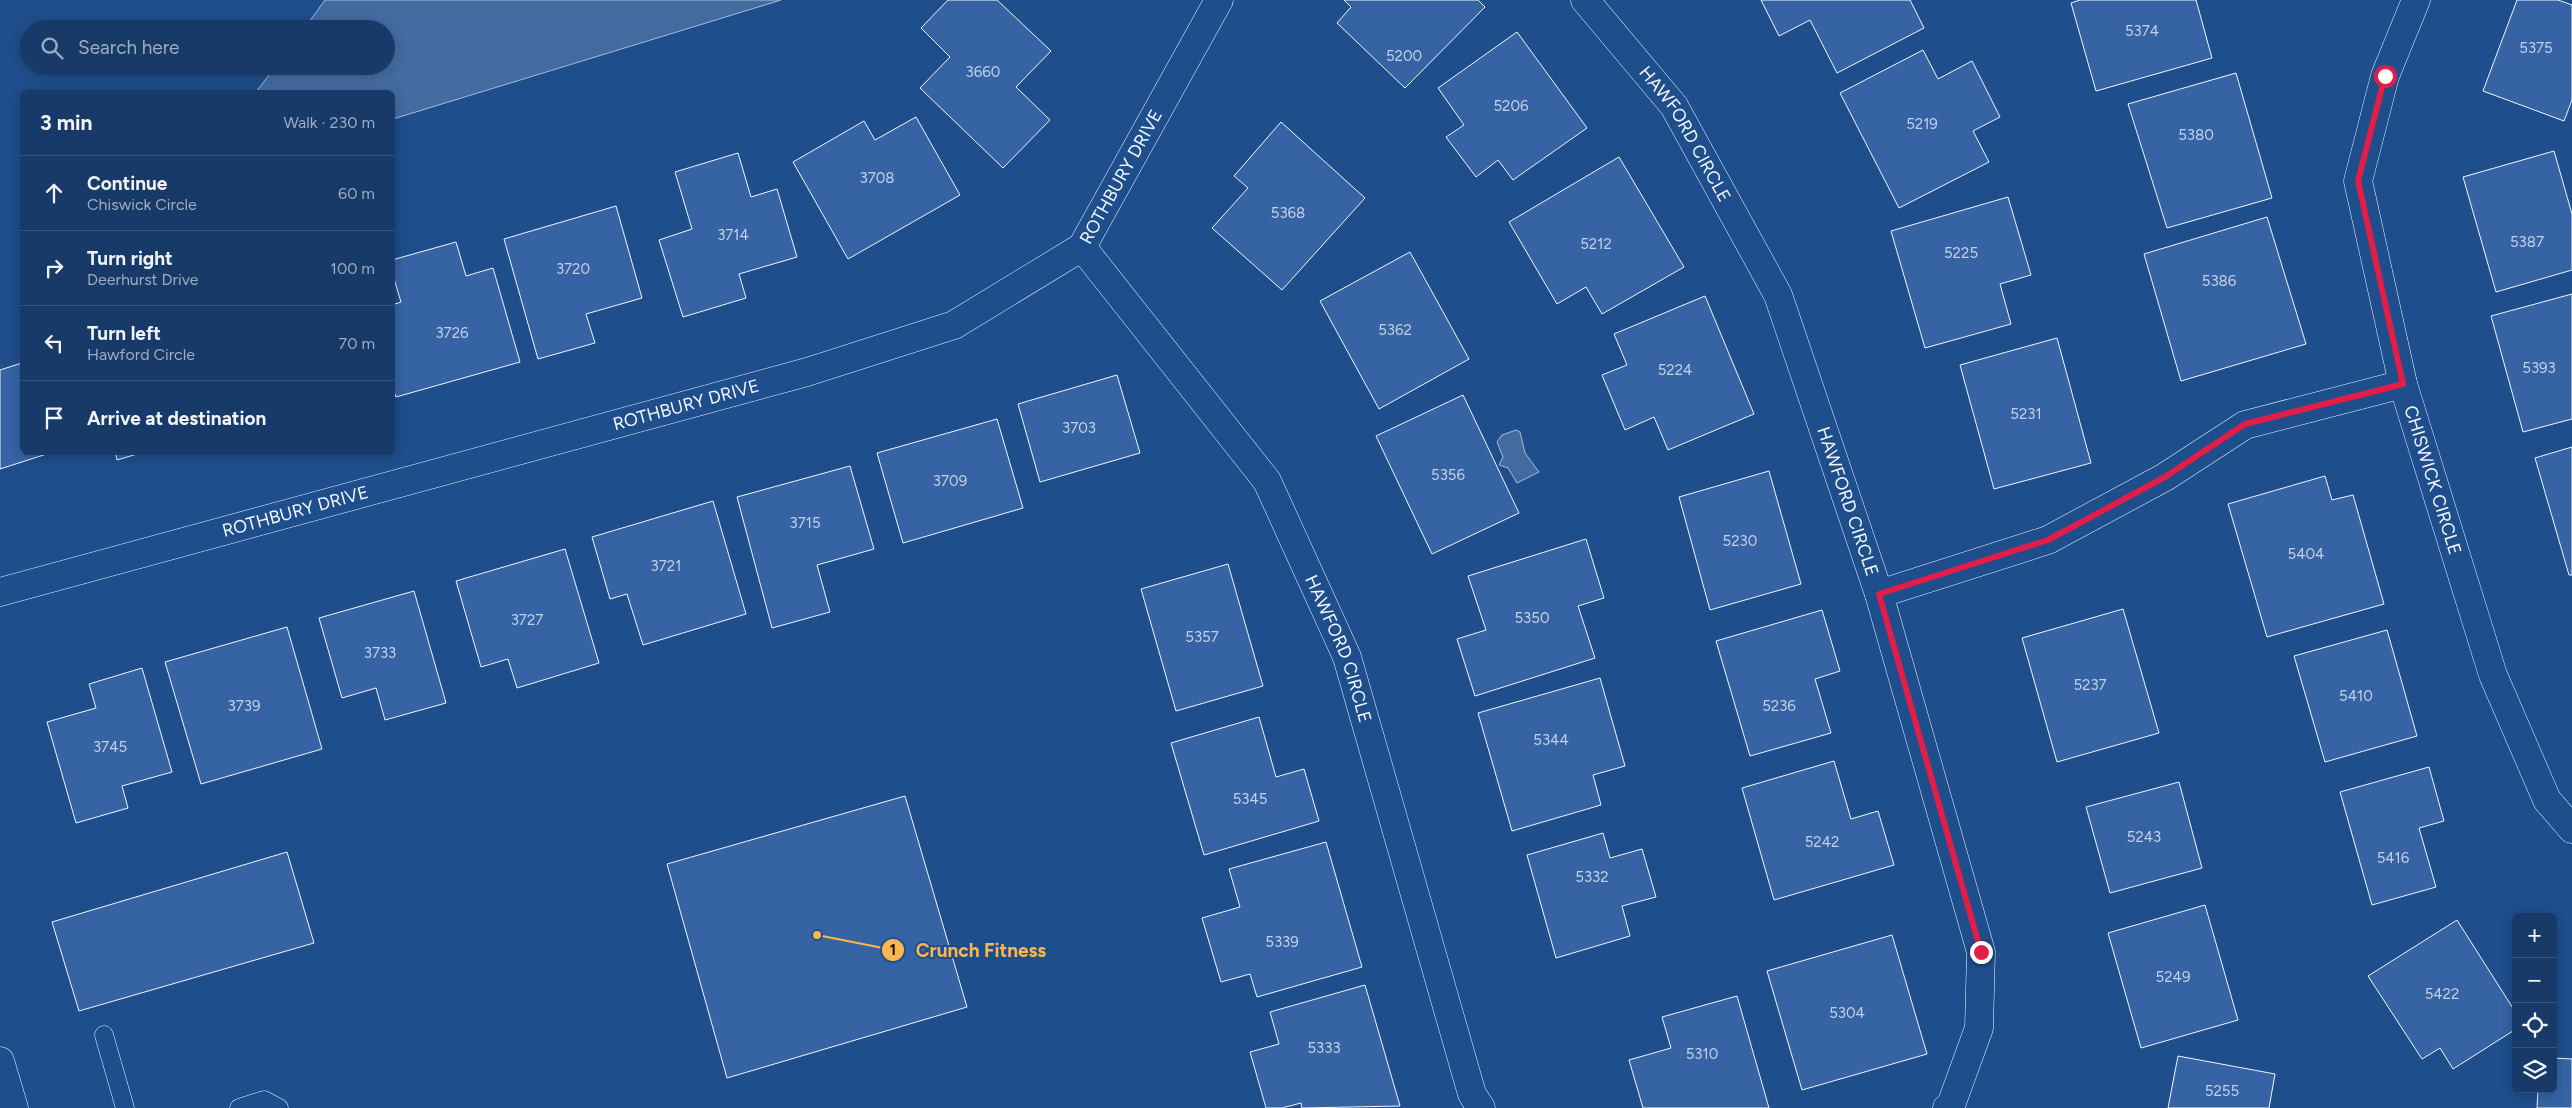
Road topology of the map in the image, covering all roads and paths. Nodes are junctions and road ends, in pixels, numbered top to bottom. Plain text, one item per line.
1 (1219, 0) edge
2 (1585, 0) edge
3 (2416, 0) edge
4 (1082, 247) junction
5 (2403, 384) junction
6 (0, 592) edge
7 (1879, 594) junction
8 (2572, 828) edge
9 (104, 1035) dead end
10 (0, 1061) edge
11 (14, 1108) edge
12 (125, 1108) edge
13 (239, 1108) edge
14 (279, 1108) edge
15 (1481, 1108) edge
16 (1947, 1108) edge

1 - 4 street, ROTHBURY DRIVE
2 - 7 street, HAWFORD CIRCLE
3 - 5 street, CHISWICK CIRCLE
4 - 6 street, ROTHBURY DRIVE
4 - 15 street, HAWFORD CIRCLE
5 - 7 street
5 - 8 street, CHISWICK CIRCLE
7 - 16 street, HAWFORD CIRCLE
9 - 12 lane
10 - 11 street
13 - 14 lane

